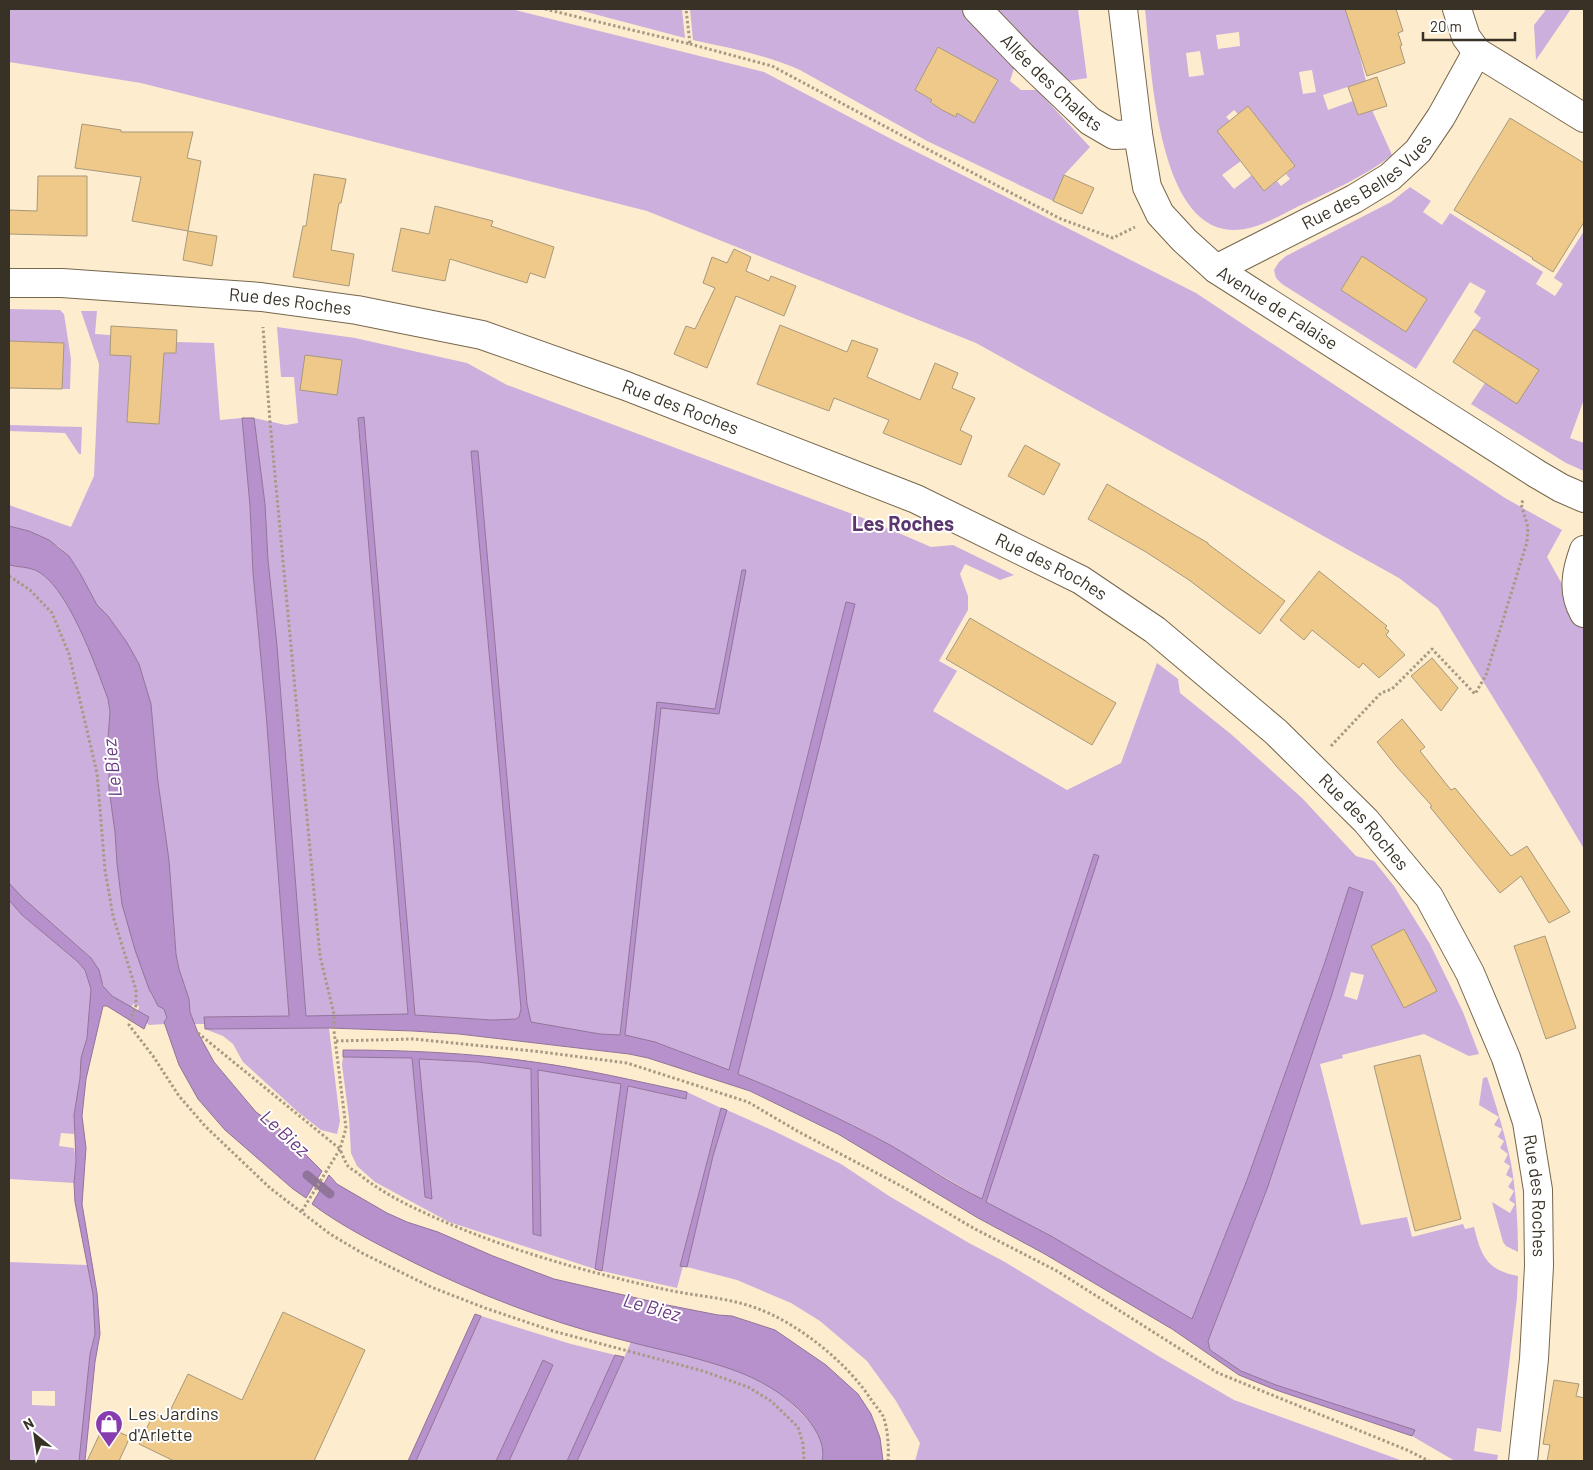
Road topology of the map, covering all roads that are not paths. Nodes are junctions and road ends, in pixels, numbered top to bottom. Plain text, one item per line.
1 (977, 9) edge
2 (1123, 9) edge
3 (1457, 9) edge
4 (1477, 52) junction
5 (1584, 118) edge
6 (1138, 134) junction
7 (1216, 269) junction
8 (9, 283) edge
9 (1584, 498) edge
10 (1584, 550) edge
11 (1584, 613) edge
12 (1523, 1461) edge

1 - 6 street, Allée des Chalets
2 - 6 street, Avenue de Falaise
3 - 4 street
4 - 5 street
4 - 7 street, Rue des Belles Vues
6 - 7 street, Avenue de Falaise
7 - 9 street, Avenue de Falaise
8 - 12 street, Rue des Roches
10 - 11 street

